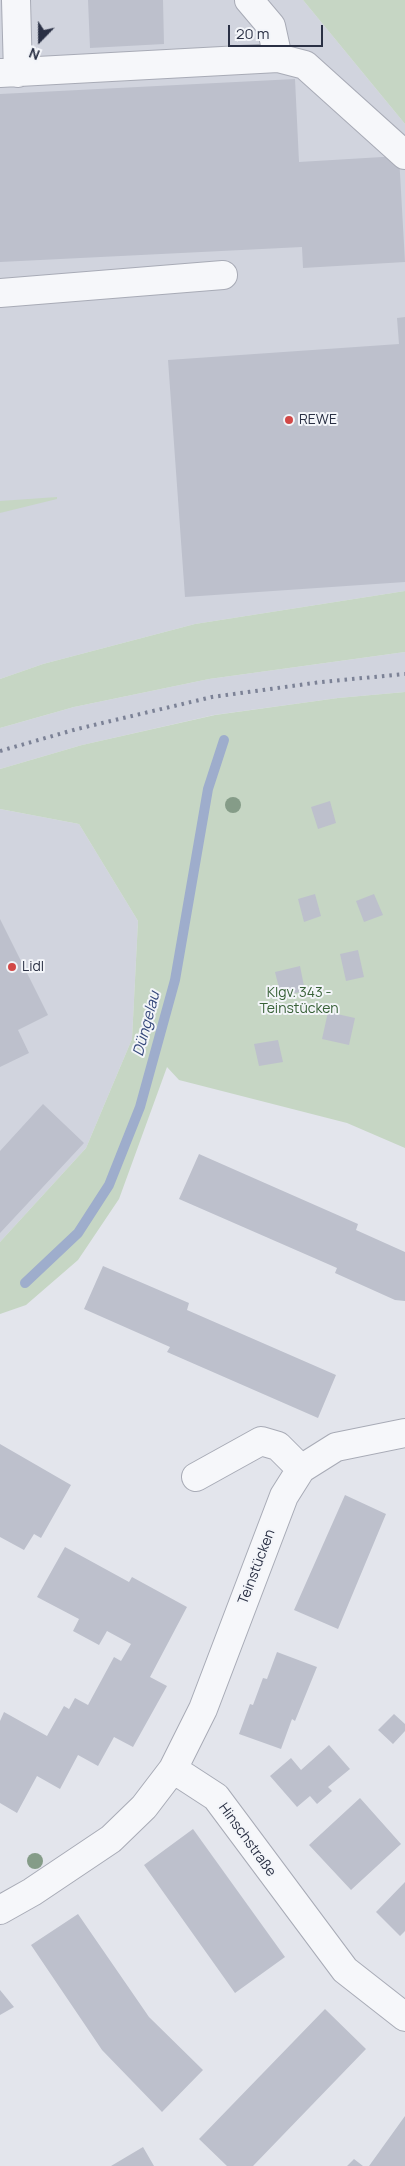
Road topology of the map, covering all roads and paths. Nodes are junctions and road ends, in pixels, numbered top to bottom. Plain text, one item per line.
1 (16, 0) edge
2 (249, 0) edge
3 (278, 58) junction
4 (9, 73) edge
5 (405, 155) edge
6 (223, 275) dead end
7 (0, 292) edge
8 (405, 1433) edge
9 (301, 1469) junction
10 (196, 1477) dead end
11 (174, 1769) junction
12 (0, 1910) edge
13 (405, 2017) edge

1 - 4 street
2 - 3 street
3 - 4 street
3 - 5 street
6 - 7 street
8 - 9 street, Teinstücken
9 - 10 street
9 - 11 street, Teinstücken
11 - 12 street
11 - 13 street, Hinschstraße

